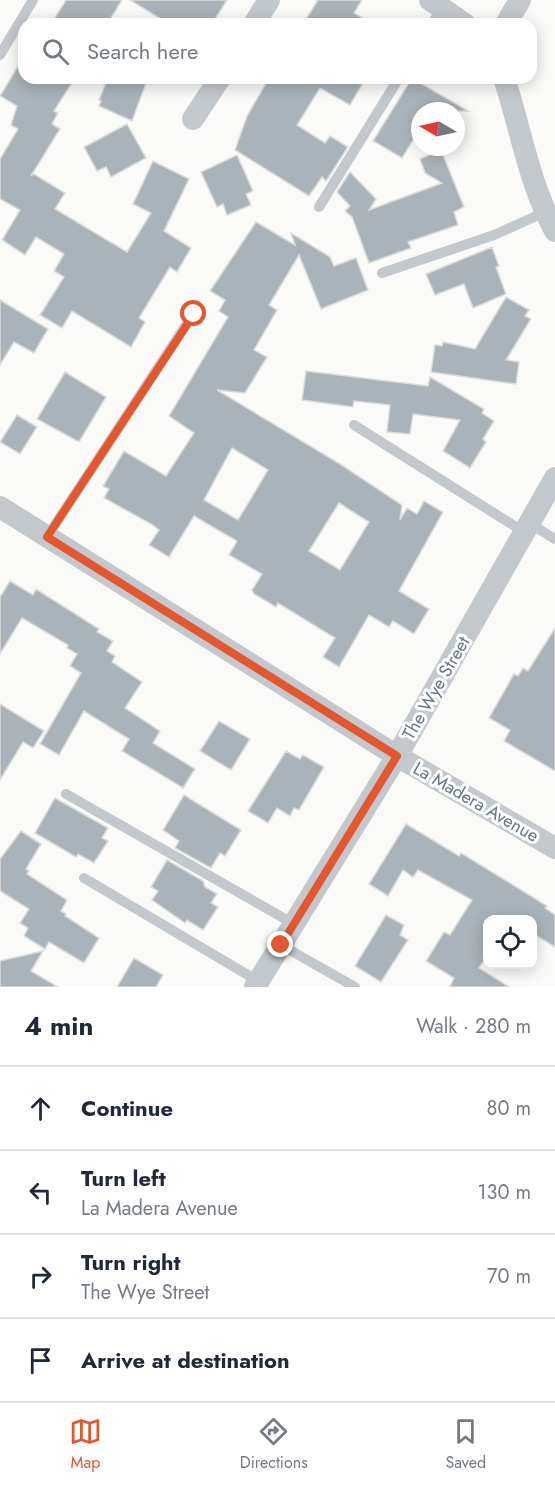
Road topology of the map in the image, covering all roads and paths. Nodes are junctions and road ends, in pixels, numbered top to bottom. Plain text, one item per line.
1 (33, 0) edge
2 (269, 0) edge
3 (520, 0) edge
4 (435, 10) edge
5 (22, 18) edge
6 (258, 18) edge
7 (452, 18) edge
8 (510, 18) edge
9 (18, 25) edge
10 (0, 55) edge
11 (215, 84) edge
12 (395, 84) edge
13 (506, 84) edge
14 (194, 119) dead end
15 (319, 207) dead end
16 (550, 222) edge
17 (382, 273) dead end
18 (194, 314) dead end
19 (354, 425) dead end
20 (555, 478) edge
21 (0, 507) edge
22 (526, 528) junction
23 (47, 537) junction
24 (555, 539) edge
25 (397, 756) junction
26 (66, 794) dead end
27 (555, 848) edge
28 (84, 878) dead end
29 (294, 924) junction
30 (281, 945) junction
31 (257, 984) edge
32 (354, 987) edge

1 - 5 lane
2 - 6 street
3 - 8 street
4 - 7 street
9 - 10 lane
11 - 14 street
12 - 15 lane
13 - 16 street
16 - 17 lane
18 - 23 lane
19 - 22 lane
20 - 22 street, The Wye Street
21 - 23 street, La Madera Avenue
22 - 24 lane
22 - 25 street, The Wye Street
23 - 25 street, La Madera Avenue
25 - 27 street, La Madera Avenue
25 - 29 street, The Wye Street
26 - 29 lane
28 - 31 lane
29 - 30 street, The Wye Street
30 - 31 street, The Wye Street
30 - 32 lane

